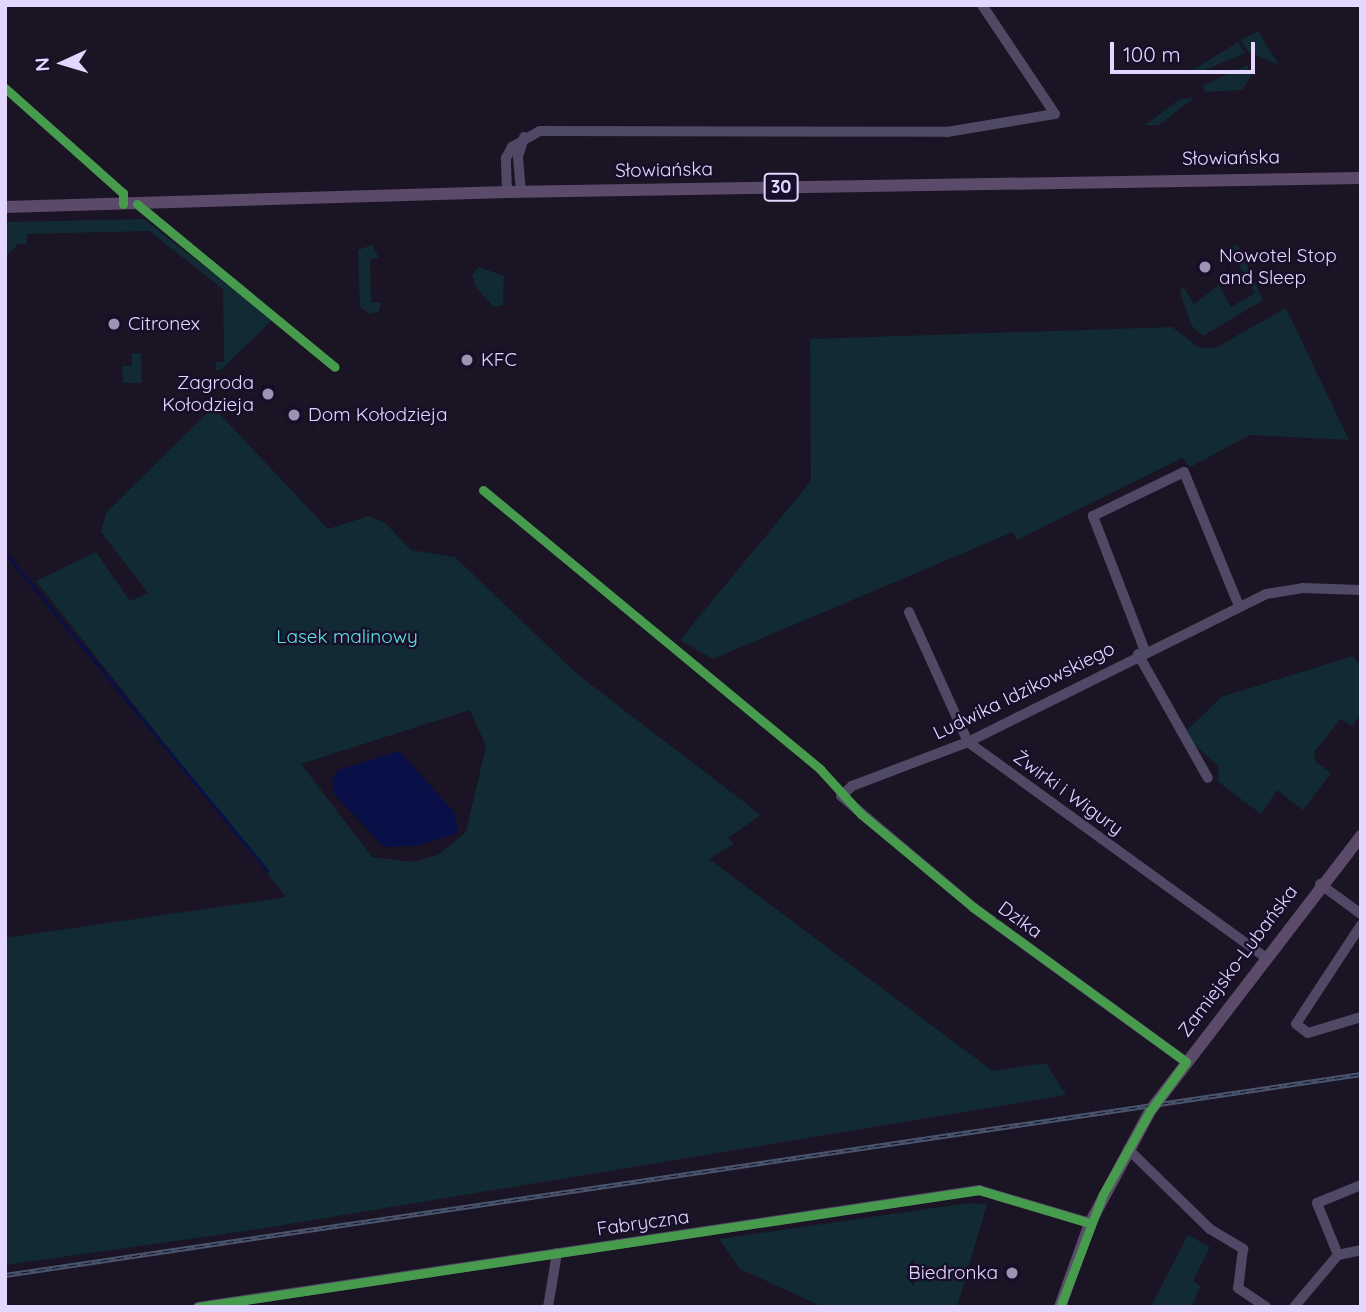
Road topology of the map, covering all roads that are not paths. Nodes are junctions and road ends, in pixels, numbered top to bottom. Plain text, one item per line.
1 (982, 5) edge
2 (524, 137) junction
3 (1361, 169) edge
4 (1324, 175) junction
5 (1361, 178) edge
6 (507, 192) junction
7 (521, 192) junction
8 (5, 207) edge
9 (1361, 590) edge
10 (1239, 606) junction
11 (909, 612) dead end
12 (1141, 652) junction
13 (968, 742) junction
14 (1208, 778) dead end
15 (841, 796) joint
16 (1361, 836) edge
17 (1321, 884) junction
18 (1361, 914) edge
19 (1361, 925) edge
20 (1264, 956) junction
21 (1361, 1017) edge
22 (1186, 1062) junction
23 (1128, 1149) junction
24 (1361, 1185) edge
25 (1090, 1223) junction
26 (1361, 1250) edge
27 (557, 1253) junction
28 (1338, 1255) junction
29 (198, 1307) edge
30 (548, 1307) edge
31 (1060, 1307) edge
32 (1266, 1307) edge
33 (1294, 1307) edge

1 - 2 street
2 - 6 street
2 - 7 street
3 - 4 main road, Słowiańska / 30
4 - 5 main road, Słowiańska / 30
4 - 7 main road, Słowiańska / 30
6 - 7 main road, Słowiańska / 30
6 - 8 main road, Słowiańska / 30
9 - 10 street, Ludwika Idzikowskiego
10 - 12 street, Ludwika Idzikowskiego
10 - 12 street, Ludwika Idzikowskiego
11 - 13 street, Żwirki i Wigury
12 - 13 street, Ludwika Idzikowskiego
12 - 14 street
13 - 15 street, Ludwika Idzikowskiego
13 - 20 street, Żwirki i Wigury
15 - 22 street, Dzika
16 - 17 main road, Zamiejsko-Lubańska
17 - 18 street
17 - 20 main road, Zamiejsko-Lubańska
19 - 21 street
20 - 22 main road, Zamiejsko-Lubańska
22 - 23 main road, Zamiejsko-Lubańska
23 - 25 main road, Zamiejsko-Lubańska
23 - 32 street
24 - 28 street
25 - 27 street, Fabryczna
25 - 31 main road, Zamiejsko-Lubańska
26 - 28 street
27 - 29 street, Fabryczna
27 - 30 street
28 - 33 street

